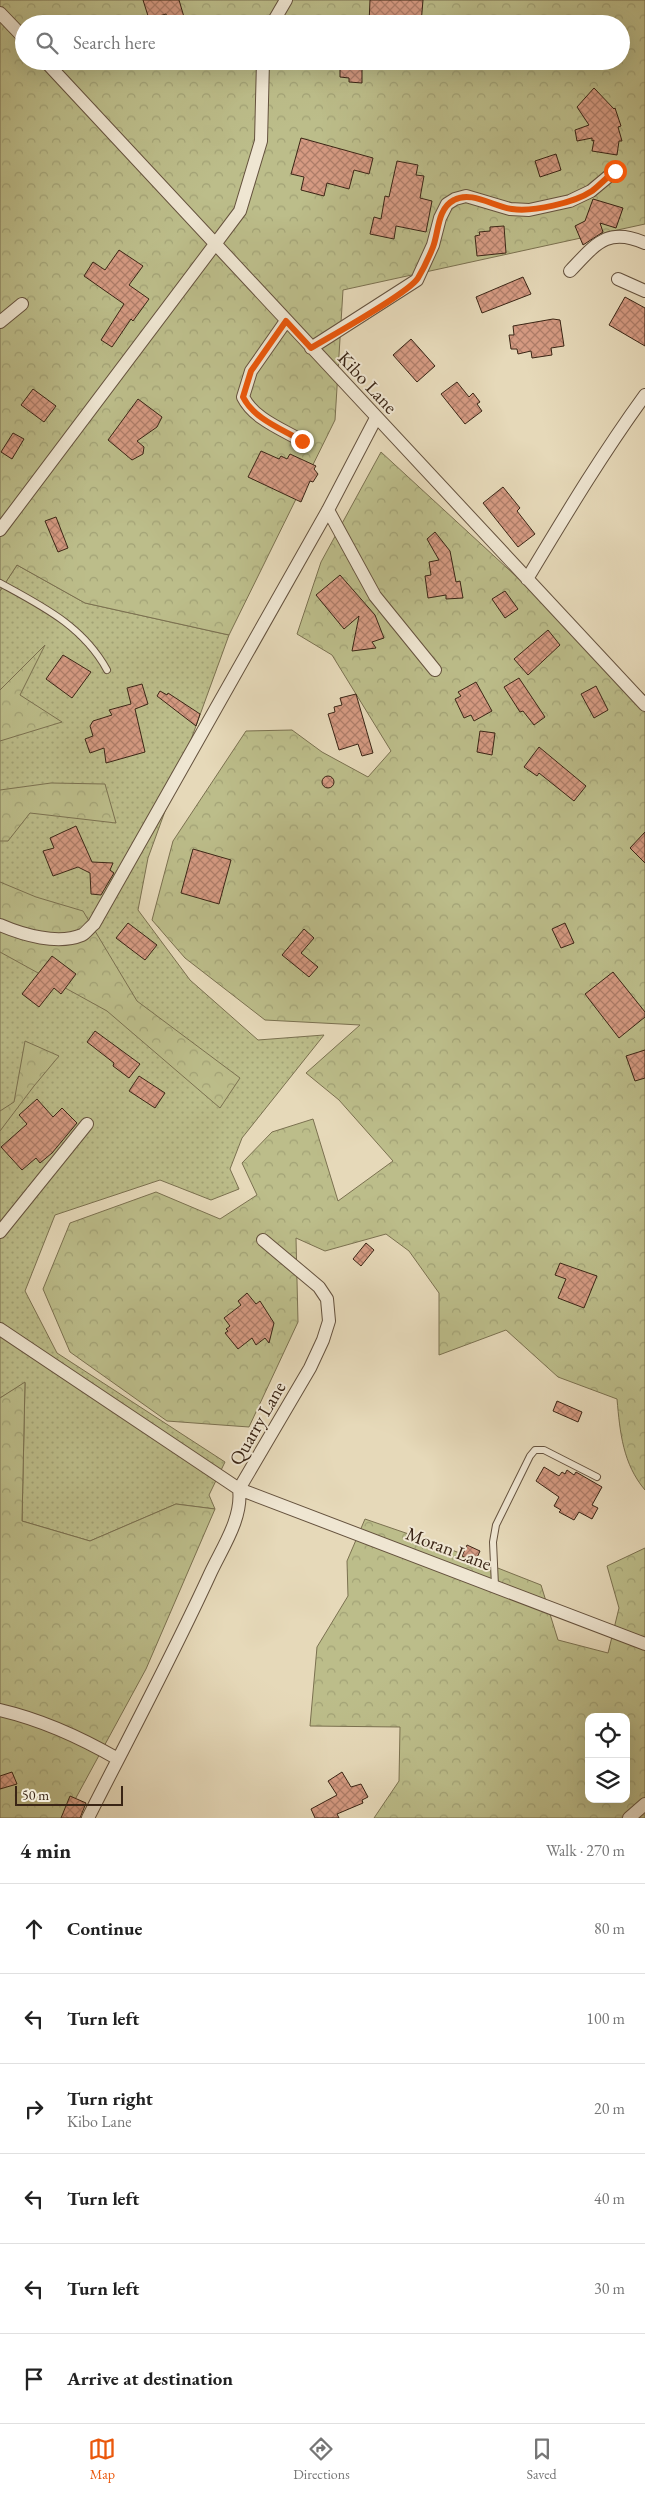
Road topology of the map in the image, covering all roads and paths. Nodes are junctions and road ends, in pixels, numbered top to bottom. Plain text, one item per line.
1 (286, 0) edge
2 (0, 13) edge
3 (277, 15) edge
4 (15, 29) edge
5 (54, 70) edge
6 (263, 70) edge
7 (615, 171) dead end
8 (214, 244) junction
9 (645, 244) edge
10 (570, 271) dead end
11 (618, 279) dead end
12 (645, 291) edge
13 (22, 304) dead end
14 (286, 321) junction
15 (0, 322) edge
16 (311, 348) junction
17 (645, 395) edge
18 (376, 418) junction
19 (302, 441) dead end
20 (328, 510) junction
21 (0, 530) edge
22 (527, 579) junction
23 (0, 583) edge
24 (107, 670) dead end
25 (435, 670) dead end
26 (645, 705) edge
27 (0, 925) edge
28 (87, 1124) dead end
29 (0, 1232) edge
30 (263, 1240) dead end
31 (1, 1330) edge
32 (597, 1477) dead end
33 (239, 1489) junction
34 (495, 1586) junction
35 (645, 1644) edge
36 (0, 1710) edge
37 (118, 1759) junction
38 (645, 1804) edge
39 (88, 1818) edge
40 (629, 1818) edge

1 - 3 street
2 - 4 street
5 - 8 street, Kibo Lane
6 - 8 street
7 - 16 street
8 - 14 street, Kibo Lane
8 - 21 street
9 - 10 street
11 - 12 street
13 - 15 street
14 - 16 street, Kibo Lane
14 - 19 street
16 - 18 street, Kibo Lane
17 - 22 street
18 - 20 street
18 - 22 street, Kibo Lane
20 - 25 street
20 - 27 street
22 - 26 street, Kibo Lane
23 - 24 lane
28 - 29 street
30 - 33 street, Quarry Lane
31 - 33 street, Quarry Lane
32 - 34 lane
33 - 34 street, Moran Lane
33 - 37 street
34 - 35 street, Moran Lane
36 - 37 street
37 - 39 street
38 - 40 street

